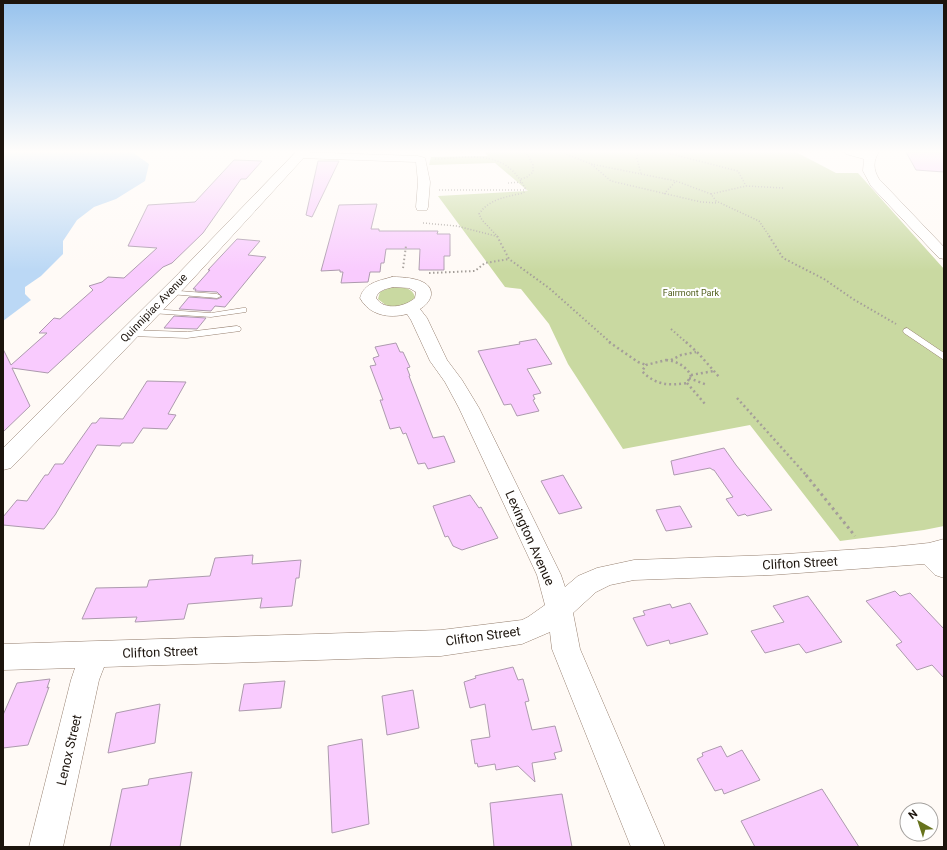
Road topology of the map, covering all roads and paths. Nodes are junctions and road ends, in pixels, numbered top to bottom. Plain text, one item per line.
1 (265, 192) edge
2 (423, 192) edge
3 (524, 192) edge
4 (654, 192) edge
5 (666, 192) edge
6 (705, 192) edge
7 (721, 192) edge
8 (883, 192) edge
9 (664, 194) junction
10 (711, 194) junction
11 (720, 204) junction
12 (422, 207) dead end
13 (423, 223) dead end
14 (496, 236) junction
15 (406, 246) dead end
16 (944, 255) edge
17 (509, 259) junction
18 (425, 273) dead end
19 (402, 282) junction
20 (170, 292) junction
21 (217, 296) dead end
22 (410, 308) junction
23 (243, 310) dead end
24 (152, 311) junction
25 (237, 329) dead end
26 (671, 329) dead end
27 (907, 331) joint
28 (130, 333) junction
29 (696, 352) junction
30 (944, 357) edge
31 (671, 360) junction
32 (646, 365) junction
33 (714, 370) junction
34 (690, 377) junction
35 (720, 378) dead end
36 (687, 383) junction
37 (707, 384) dead end
38 (737, 398) dead end
39 (705, 404) dead end
40 (3, 462) edge
41 (855, 536) dead end
42 (939, 556) edge
43 (559, 609) junction
44 (94, 654) junction
45 (3, 657) edge
46 (46, 847) edge
47 (648, 847) edge

1 - 20 main road, Quinnipiac Avenue
2 - 12 street
3 - 14 path
4 - 9 path
5 - 9 path
6 - 10 path
7 - 10 path
8 - 16 street
9 - 11 path
10 - 11 path
11 - 27 path
13 - 14 path
14 - 17 path
15 - 19 path
17 - 18 path
17 - 32 path
19 - 22 street
19 - 22 street
20 - 21 lane
20 - 24 main road, Quinnipiac Avenue
22 - 43 street, Lexington Avenue
23 - 24 lane
24 - 28 main road, Quinnipiac Avenue
25 - 28 lane
26 - 29 path
27 - 30 lane
28 - 40 main road, Quinnipiac Avenue
29 - 31 path
29 - 33 path
31 - 32 path
31 - 34 path
32 - 36 path
33 - 34 path
33 - 35 path
34 - 36 path
34 - 37 path
36 - 39 path
38 - 41 path
42 - 43 street, Clifton Street
43 - 44 street, Clifton Street
43 - 47 street, Lexington Avenue
44 - 45 street, Clifton Street
44 - 46 street, Lenox Street

